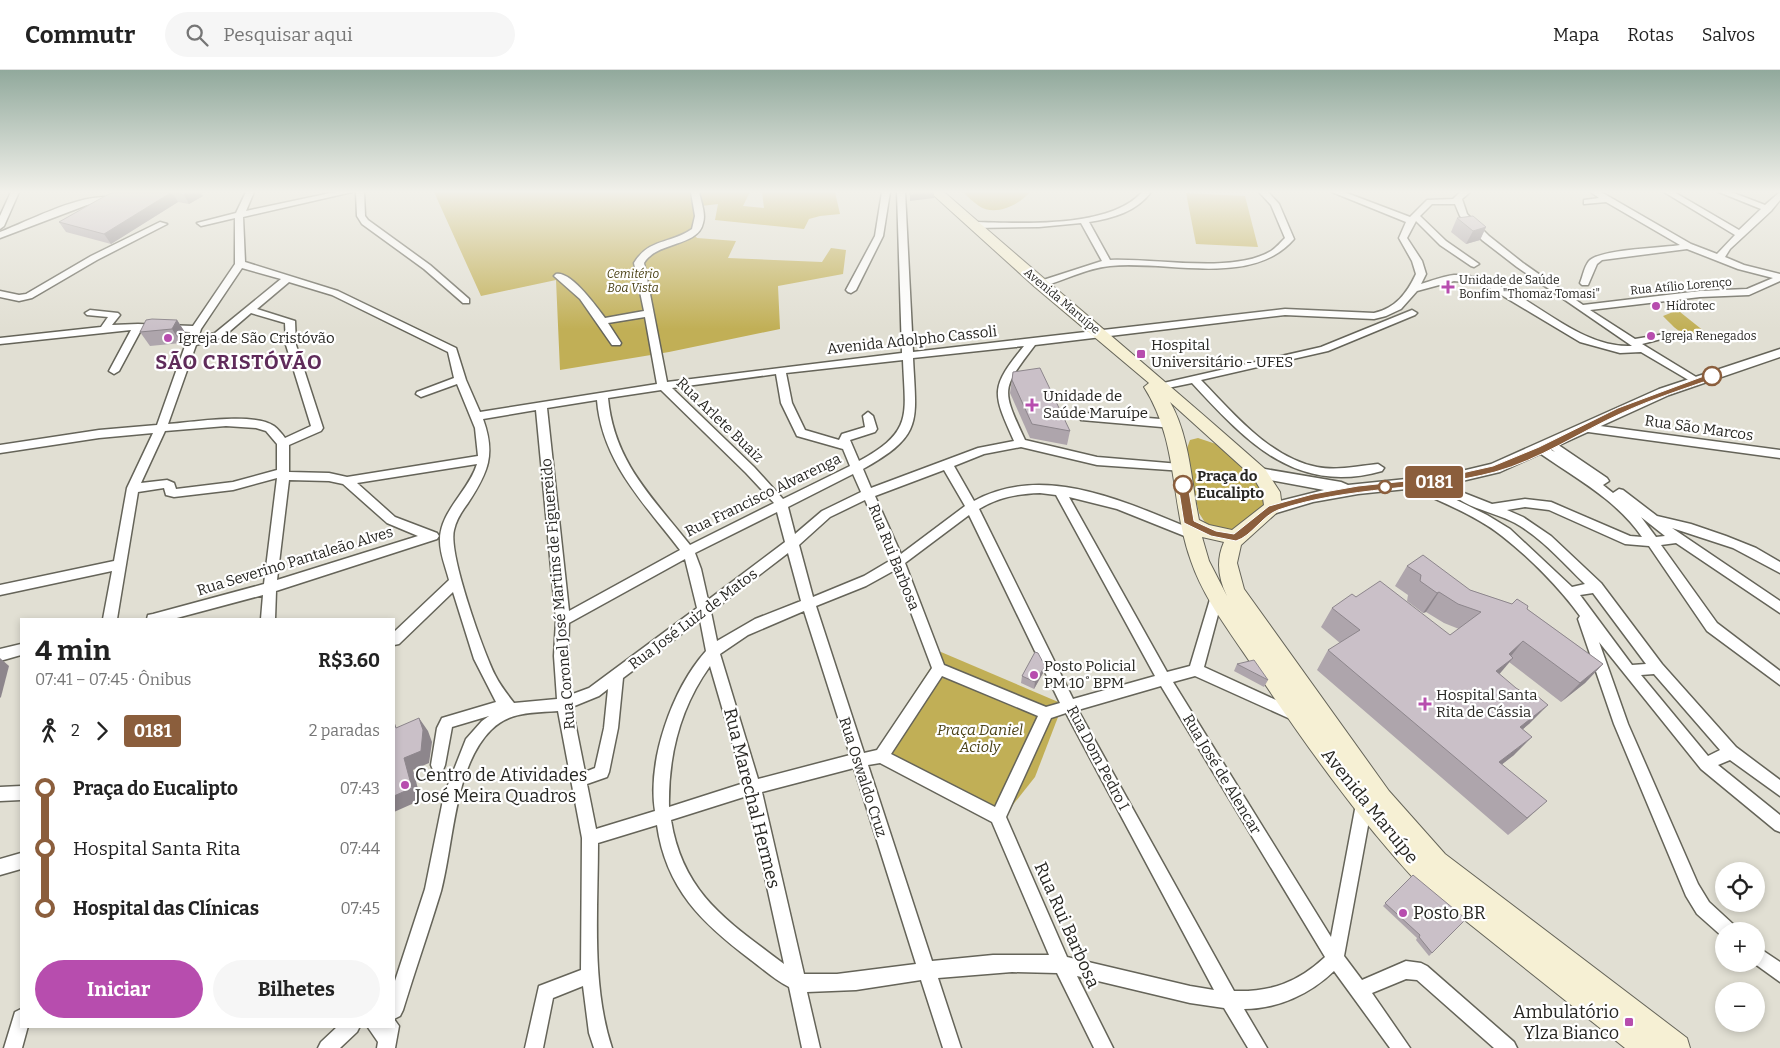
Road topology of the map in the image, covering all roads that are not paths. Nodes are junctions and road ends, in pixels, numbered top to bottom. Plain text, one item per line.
1 (135, 238) edge
2 (239, 238) edge
3 (387, 238) edge
4 (682, 238) edge
5 (878, 238) edge
6 (903, 238) edge
7 (987, 238) edge
8 (1093, 238) edge
9 (1289, 238) edge
10 (1403, 238) edge
11 (1436, 238) edge
12 (1486, 238) edge
13 (1674, 238) edge
14 (1736, 238) edge
15 (1688, 246) junction
16 (1719, 259) junction
17 (1107, 263) junction
18 (240, 264) junction
19 (1474, 264) dead end
20 (559, 276) dead end
21 (1780, 278) edge
22 (287, 279) junction
23 (1585, 283) dead end
24 (1040, 284) junction
25 (1414, 289) junction
26 (851, 290) dead end
27 (0, 294) edge
28 (466, 301) dead end
29 (1582, 308) junction
30 (250, 310) junction
31 (90, 313) dead end
32 (650, 313) junction
33 (1412, 314) dead end
34 (602, 321) junction
35 (138, 327) junction
36 (104, 329) junction
37 (196, 329) junction
38 (1102, 334) junction
39 (1662, 336) dead end
40 (0, 342) edge
41 (1032, 342) junction
42 (190, 343) junction
43 (616, 343) dead end
44 (1637, 346) junction
45 (1121, 350) junction
46 (1780, 353) edge
47 (907, 356) junction
48 (781, 370) junction
49 (114, 371) dead end
50 (1193, 378) junction
51 (460, 379) junction
52 (1697, 382) junction
53 (663, 386) junction
54 (1163, 386) junction
55 (420, 394) dead end
56 (602, 396) junction
57 (541, 406) junction
58 (477, 416) junction
59 (868, 416) dead end
60 (1085, 417) dead end
61 (161, 427) junction
62 (1584, 428) junction
63 (1174, 432) junction
64 (1211, 432) junction
65 (283, 443) junction
66 (1021, 443) junction
67 (846, 446) junction
68 (1546, 447) junction
69 (0, 449) edge
70 (1780, 454) edge
71 (484, 459) junction
72 (947, 464) junction
73 (857, 467) junction
74 (1180, 468) junction
75 (1378, 468) dead end
76 (1259, 473) junction
77 (283, 474) junction
78 (1444, 480) junction
79 (347, 482) junction
80 (1414, 484) junction
81 (133, 488) junction
82 (1358, 489) junction
83 (1059, 490) junction
84 (868, 494) junction
85 (781, 504) junction
86 (972, 508) junction
87 (1273, 508) junction
88 (1486, 513) junction
89 (1651, 518) junction
90 (1502, 521) junction
91 (1190, 528) junction
92 (430, 536) junction
93 (446, 537) junction
94 (1236, 538) junction
95 (1679, 538) junction
96 (1653, 542) junction
97 (793, 543) junction
98 (688, 550) junction
99 (898, 562) junction
100 (118, 565) junction
101 (1780, 568) edge
102 (456, 581) junction
103 (1596, 587) junction
104 (269, 588) junction
105 (0, 590) edge
106 (1570, 592) junction
107 (1217, 596) junction
108 (808, 606) junction
109 (1581, 607) junction
110 (1780, 608) edge
111 (703, 610) junction
112 (110, 618) edge
113 (157, 618) edge
114 (268, 618) edge
115 (563, 620) junction
116 (395, 639) edge
117 (20, 650) edge
118 (714, 652) junction
119 (0, 655) edge
120 (1657, 668) junction
121 (939, 669) junction
122 (1196, 670) junction
123 (1629, 671) junction
124 (616, 678) junction
125 (1164, 678) junction
126 (1780, 679) edge
127 (564, 704) junction
128 (1069, 706) junction
129 (509, 707) junction
130 (1046, 713) junction
131 (1299, 716) junction
132 (1731, 752) junction
133 (881, 756) junction
134 (858, 760) junction
135 (1706, 764) junction
136 (438, 765) dead end
137 (578, 781) junction
138 (753, 787) junction
139 (1780, 789) edge
140 (20, 793) edge
141 (0, 794) edge
142 (1364, 804) junction
143 (998, 817) junction
144 (661, 818) junction
145 (1780, 825) edge
146 (590, 838) junction
147 (20, 861) edge
148 (0, 867) edge
149 (1718, 922) edge
150 (1335, 958) junction
151 (1765, 961) edge
152 (1062, 964) junction
153 (926, 970) junction
154 (1780, 973) edge
155 (590, 974) junction
156 (796, 982) junction
157 (1359, 990) junction
158 (1230, 1002) junction
159 (395, 1007) edge
160 (20, 1022) edge
161 (349, 1028) edge
162 (13, 1048) edge
163 (327, 1048) edge
164 (534, 1048) edge
165 (603, 1048) edge
166 (811, 1048) edge
167 (952, 1048) edge
168 (1104, 1048) edge
169 (1258, 1048) edge
170 (1400, 1048) edge
171 (1508, 1048) edge
172 (1647, 1048) edge
173 (1677, 1048) edge

1 - 27 street
2 - 18 street
3 - 28 street
4 - 32 street, Rua Arlete Buaiz
5 - 26 street
6 - 47 street, Rua Francisco Alvarenga
7 - 24 main road, Avenida Maruípe
8 - 17 street
9 - 17 street
10 - 25 street
11 - 19 street
12 - 29 street
13 - 15 street
14 - 16 street
15 - 16 street
15 - 23 street
16 - 21 street
17 - 24 street
18 - 22 street
18 - 37 street
20 - 34 street
21 - 29 street, Rua Atílio Lorenço
22 - 30 street
22 - 51 street
24 - 38 main road, Avenida Maruípe
25 - 38 street, Avenida Adolpho Cassoli
25 - 44 street
29 - 44 street
30 - 42 street
30 - 65 street
31 - 36 street
32 - 34 street
32 - 53 street, Rua Arlete Buaiz
33 - 50 street
34 - 43 street
35 - 36 street
35 - 37 street
35 - 49 street
36 - 40 street
37 - 42 street
38 - 41 street, Avenida Adolpho Cassoli
38 - 45 main road, Avenida Maruípe
39 - 44 street
41 - 47 street, Avenida Adolpho Cassoli
41 - 66 street
42 - 61 street
44 - 52 street
45 - 54 main road, Avenida Maruípe
45 - 63 main road, Avenida Maruípe
46 - 52 street
47 - 48 street, Avenida Adolpho Cassoli
47 - 73 street, Rua Francisco Alvarenga
48 - 53 street, Avenida Adolpho Cassoli
48 - 67 street
50 - 54 street
50 - 75 street
51 - 55 street
51 - 58 street
52 - 62 street
53 - 56 street, Avenida Adolpho Cassoli
53 - 85 street, Rua Arlete Buaiz
54 - 64 main road, Avenida Maruípe
56 - 57 street, Avenida Adolpho Cassoli
56 - 98 street, Rua Marechal Hermes
57 - 58 street, Avenida Adolpho Cassoli
57 - 115 street, Rua Coronel José Martins de Figuereido
58 - 71 street
59 - 67 street
60 - 63 street
61 - 65 street
61 - 69 street
61 - 81 street
62 - 68 street
62 - 70 street, Rua São Marcos
63 - 64 main road
63 - 74 main road, Avenida Maruípe
64 - 76 main road, Avenida Maruípe
65 - 77 street
66 - 72 street, Rua José Luiz de Matos
66 - 74 street, Rua José Luiz de Matos
67 - 73 street, Rua Rui Barbosa
68 - 78 street
68 - 89 street
68 - 96 street
71 - 79 street
71 - 93 street
72 - 84 street, Rua José Luiz de Matos
72 - 86 street, Rua Dom Pedro I
73 - 84 street, Rua Rui Barbosa
73 - 85 street, Rua Francisco Alvarenga
74 - 91 main road, Avenida Maruípe
76 - 82 street
76 - 87 main road
77 - 79 street
77 - 81 street
77 - 104 street
78 - 80 street
78 - 88 street
79 - 92 street
80 - 82 street
80 - 88 street
81 - 100 street
82 - 87 street
83 - 86 street
83 - 91 street
83 - 125 street, Rua José de Alencar
84 - 97 street, Rua José Luiz de Matos
84 - 99 street, Rua Rui Barbosa
85 - 97 street, Rua Oswaldo Cruz
85 - 98 street, Rua Francisco Alvarenga
86 - 99 street
86 - 128 street, Rua Dom Pedro I
87 - 94 main road
88 - 90 street
88 - 96 street
89 - 95 street
89 - 101 street
90 - 103 street
90 - 106 street
91 - 94 main road
91 - 107 main road, Avenida Maruípe
92 - 93 street, Rua Severino Pantaleão Alves
92 - 104 street, Rua Severino Pantaleão Alves
93 - 102 street
94 - 173 main road, Avenida Maruípe
95 - 96 street
95 - 110 street
96 - 126 street
97 - 108 street, Rua Oswaldo Cruz
97 - 111 street, Rua José Luiz de Matos
98 - 111 street, Rua Marechal Hermes
98 - 115 street, Rua Francisco Alvarenga
99 - 108 street
99 - 121 street, Rua Rui Barbosa
100 - 105 street
100 - 112 street
102 - 116 street
102 - 129 street
103 - 106 street
103 - 120 street
104 - 113 street, Rua Severino Pantaleão Alves
104 - 114 street
106 - 109 street
107 - 122 street
107 - 131 main road, Avenida Maruípe
108 - 118 street
108 - 134 street, Rua Oswaldo Cruz
109 - 123 street
109 - 149 street
111 - 118 street, Rua Marechal Hermes
111 - 124 street, Rua José Luiz de Matos
115 - 127 street, Rua Coronel José Martins de Figuereido
117 - 119 street
118 - 138 street, Rua Marechal Hermes
118 - 144 street
120 - 123 street
120 - 132 street
121 - 130 street
121 - 133 street
122 - 125 street
122 - 131 street
123 - 135 street
124 - 127 street, Rua José Luiz de Matos
124 - 137 street
125 - 128 street
125 - 150 street, Rua José de Alencar
127 - 129 street, Rua José Luiz de Matos
127 - 137 street, Rua Coronel José Martins de Figuereido
128 - 130 street
128 - 158 street, Rua Dom Pedro I
129 - 136 street, Rua José Luiz de Matos
129 - 159 street
130 - 143 street
131 - 142 main road, Avenida Maruípe
132 - 135 street
132 - 139 street
133 - 134 street
133 - 143 street
134 - 138 street
134 - 153 street, Rua Oswaldo Cruz
135 - 145 street
137 - 146 street, Rua Coronel José Martins de Figuereido
138 - 144 street
138 - 156 street, Rua Marechal Hermes
140 - 141 street
142 - 150 street
142 - 172 main road, Avenida Maruípe
143 - 152 street, Rua Rui Barbosa
144 - 146 street
144 - 156 street
146 - 155 street, Rua Coronel José Martins de Figuereido
147 - 148 street
150 - 157 street, Rua José de Alencar
150 - 158 street
151 - 154 street
152 - 153 street
152 - 158 street
152 - 168 street, Rua Rui Barbosa
153 - 156 street
153 - 167 street, Rua Oswaldo Cruz
155 - 164 street
155 - 165 street, Rua Coronel José Martins de Figuereido
156 - 166 street, Rua Marechal Hermes
157 - 170 street, Rua José de Alencar
157 - 171 street
158 - 169 street, Rua Dom Pedro I
160 - 162 street
161 - 163 street

